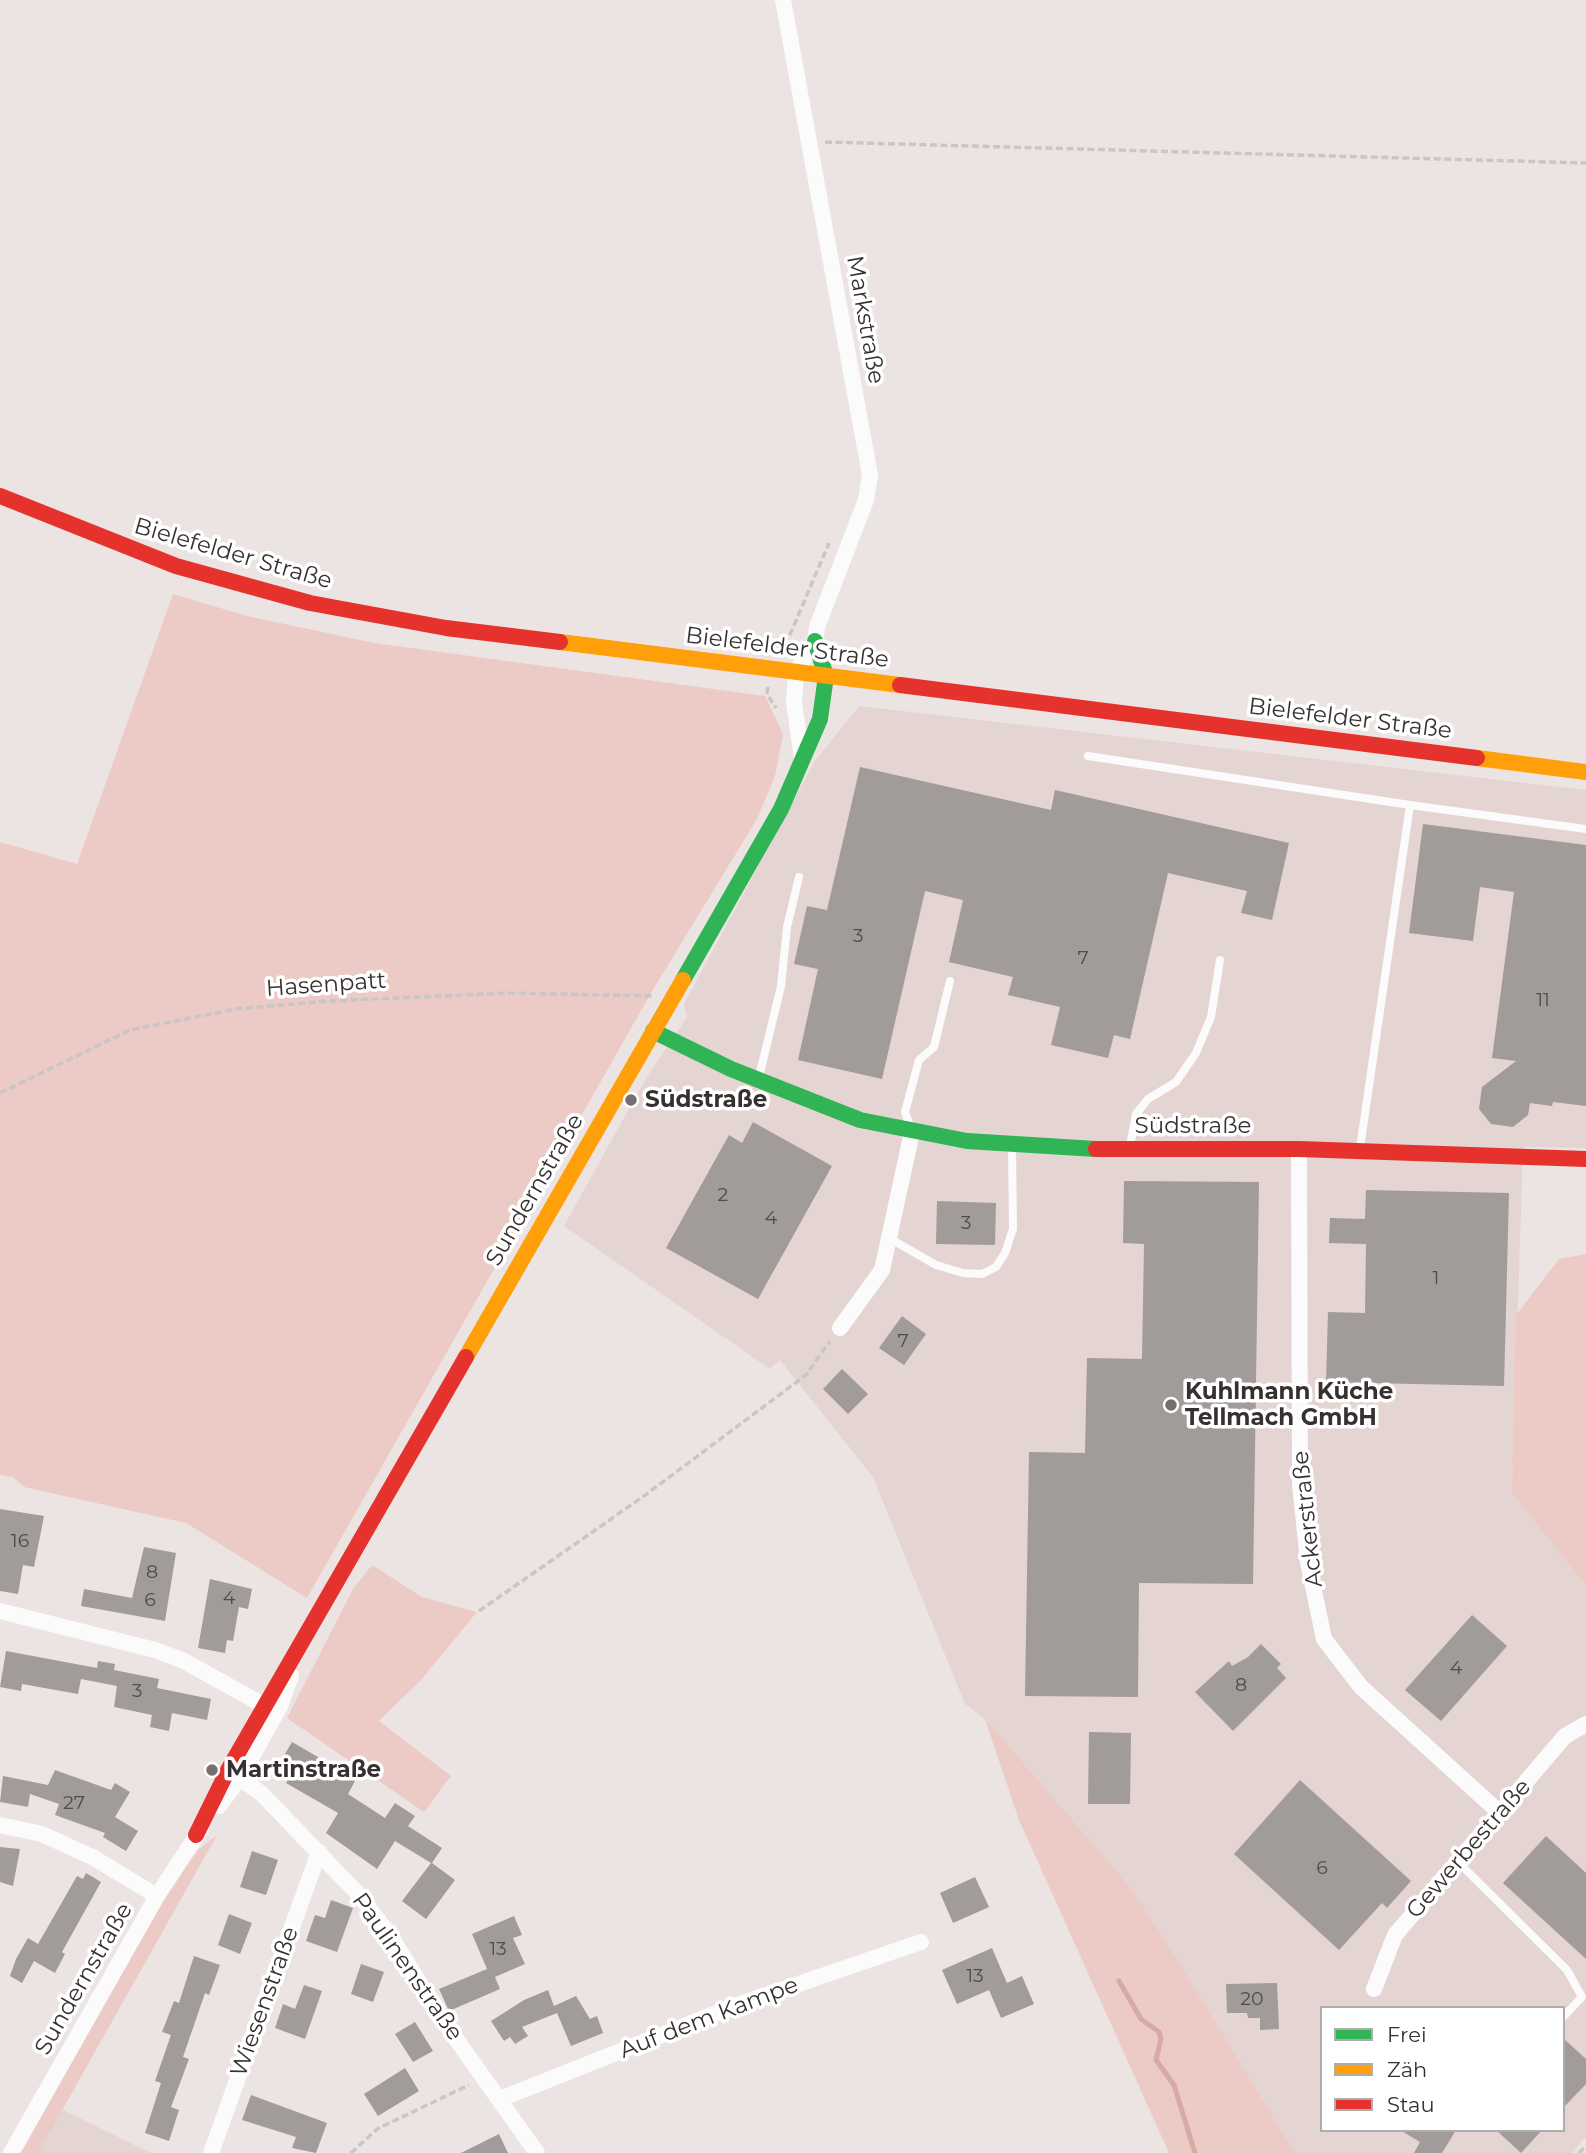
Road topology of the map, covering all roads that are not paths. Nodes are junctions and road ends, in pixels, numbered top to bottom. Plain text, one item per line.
1 (783, 0) edge
2 (0, 496) edge
3 (815, 641) junction
4 (796, 672) junction
5 (826, 676) junction
6 (1088, 756) dead end
7 (802, 759) junction
8 (1586, 772) edge
9 (1410, 805) junction
10 (1586, 829) edge
11 (799, 877) dead end
12 (1220, 960) dead end
13 (950, 981) dead end
14 (653, 1031) junction
15 (758, 1080) junction
16 (912, 1132) junction
17 (1012, 1144) junction
18 (1129, 1149) junction
19 (1299, 1149) junction
20 (1360, 1151) junction
21 (1586, 1158) edge
22 (889, 1238) junction
23 (840, 1328) road end
24 (0, 1611) edge
25 (271, 1710) junction
26 (1586, 1724) edge
27 (234, 1774) junction
28 (1500, 1813) junction
29 (0, 1825) edge
30 (320, 1852) junction
31 (1458, 1862) junction
32 (157, 1896) junction
33 (921, 1942) dead end
34 (1374, 1989) dead end
35 (1565, 2015) edge
36 (500, 2099) junction
37 (9, 2149) edge
38 (211, 2153) edge
39 (537, 2153) edge

1 - 3 street, Markstraße
2 - 4 street, Bielefelder Straße
3 - 4 street, Markstraße
3 - 5 street
4 - 5 street, Bielefelder Straße
4 - 7 street
5 - 7 street, Sundernstraße
5 - 8 street, Bielefelder Straße
6 - 9 lane
7 - 14 street, Sundernstraße
9 - 10 lane
9 - 20 lane
11 - 15 lane
12 - 18 lane
13 - 16 lane
14 - 15 street, Südstraße
14 - 25 street, Sundernstraße
15 - 16 street, Südstraße
16 - 17 street, Südstraße
16 - 22 street
17 - 18 street, Südstraße
17 - 22 lane
18 - 19 street, Südstraße
19 - 20 street, Südstraße
19 - 28 street, Ackerstraße
20 - 21 street, Südstraße
22 - 23 street
24 - 25 street
25 - 27 street, Sundernstraße
26 - 28 street, Gewerbestraße
27 - 30 street, Paulinenstraße
27 - 32 street, Sundernstraße
28 - 31 street, Gewerbestraße
29 - 32 street
30 - 36 street, Paulinenstraße
30 - 38 street, Wiesenstraße
31 - 34 street, Gewerbestraße
31 - 35 lane
32 - 37 street, Sundernstraße
33 - 36 street, Auf dem Kampe
36 - 39 street, Paulinenstraße

